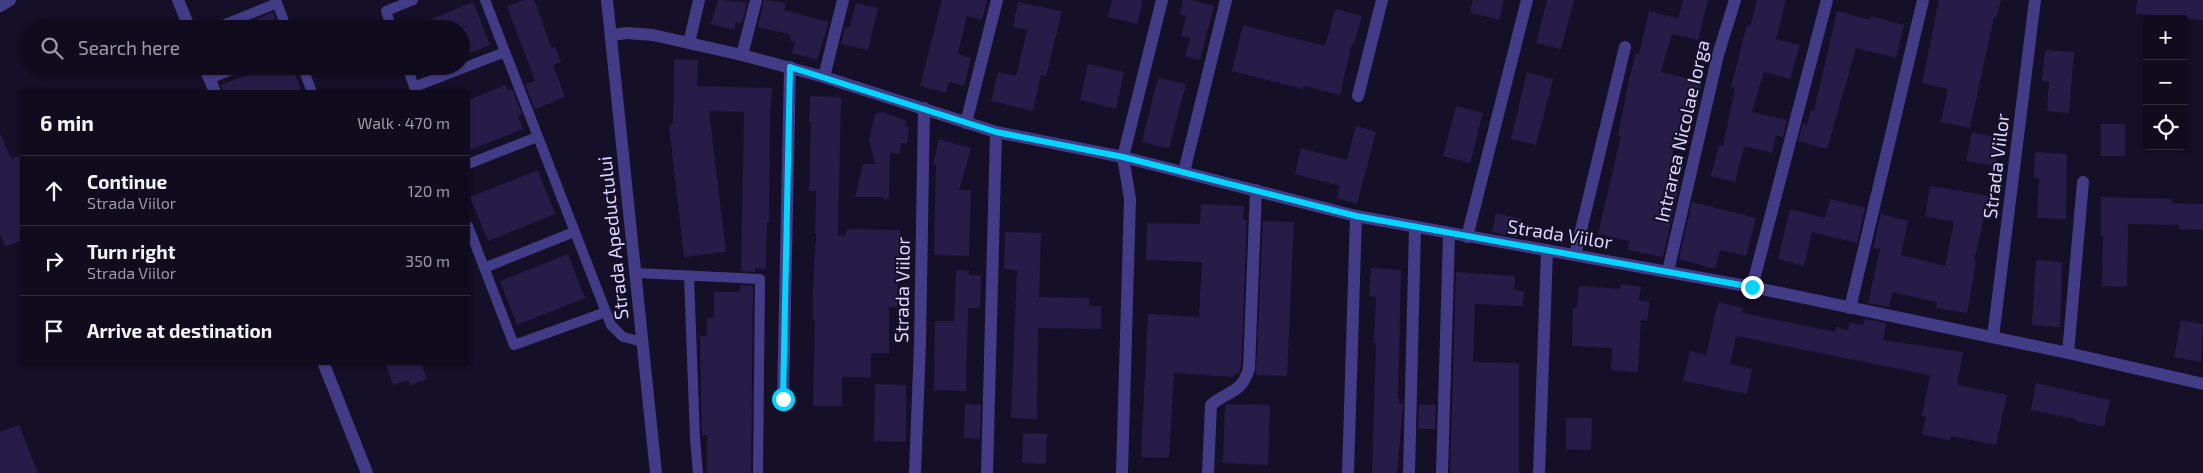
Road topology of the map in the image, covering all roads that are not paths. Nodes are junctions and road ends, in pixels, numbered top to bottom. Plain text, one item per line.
1 (10, 0) edge
2 (178, 0) edge
3 (413, 0) edge
4 (485, 0) edge
5 (607, 0) edge
6 (699, 0) edge
7 (756, 0) edge
8 (843, 0) edge
9 (997, 0) edge
10 (1162, 0) edge
11 (1226, 0) edge
12 (1382, 0) edge
13 (1527, 0) edge
14 (1735, 0) edge
15 (1827, 0) edge
16 (1923, 0) edge
17 (2036, 0) edge
18 (0, 6) edge
19 (186, 20) edge
20 (235, 20) edge
21 (284, 20) edge
22 (389, 20) edge
23 (611, 35) junction
24 (689, 43) junction
25 (1625, 47) dead end
26 (505, 52) junction
27 (742, 55) junction
28 (470, 67) edge
29 (790, 67) junction
30 (207, 75) edge
31 (219, 75) edge
32 (305, 75) edge
33 (409, 75) edge
34 (451, 75) edge
35 (824, 77) junction
36 (209, 79) junction
37 (214, 90) edge
38 (311, 90) edge
39 (415, 90) edge
40 (1358, 96) dead end
41 (924, 108) junction
42 (966, 123) junction
43 (996, 132) junction
44 (537, 137) junction
45 (1123, 157) junction
46 (470, 163) edge
47 (1184, 172) junction
48 (2083, 182) dead end
49 (1256, 190) junction
50 (1356, 216) junction
51 (1416, 228) junction
52 (470, 231) edge
53 (574, 232) junction
54 (1449, 234) junction
55 (1467, 237) junction
56 (1546, 250) junction
57 (1575, 255) junction
58 (484, 268) junction
59 (1668, 271) junction
60 (636, 273) junction
61 (689, 276) junction
62 (1752, 287) junction
63 (1850, 308) junction
64 (606, 312) junction
65 (1993, 337) junction
66 (643, 342) junction
67 (2068, 353) junction
68 (324, 365) edge
69 (2203, 384) edge
70 (783, 399) dead end
71 (367, 473) edge
72 (656, 473) edge
73 (698, 473) edge
74 (758, 473) edge
75 (915, 473) edge
76 (987, 473) edge
77 (1122, 473) edge
78 (1208, 473) edge
79 (1348, 473) edge
80 (1408, 473) edge
81 (1442, 473) edge
82 (1540, 473) edge

1 - 18 street
2 - 19 street
3 - 22 lane
4 - 26 lane
5 - 23 street, Strada Apeductului
6 - 24 street
7 - 27 street
8 - 35 street
9 - 42 street
10 - 45 street
11 - 47 street
12 - 40 street
13 - 55 street
14 - 59 street, Intrarea Nicolae Iorga
15 - 62 street
16 - 63 street
17 - 65 street, Strada Viilor
20 - 21 lane
23 - 24 street, Strada Viilor
23 - 60 street, Strada Apeductului
24 - 27 street, Strada Viilor
25 - 57 street
26 - 28 lane
26 - 44 lane
27 - 29 street, Strada Viilor
29 - 35 street, Strada Viilor
29 - 70 street
30 - 36 street
31 - 36 lane
32 - 38 lane
33 - 39 lane
34 - 39 lane
35 - 41 street, Strada Viilor
36 - 37 street
41 - 42 street, Strada Viilor
41 - 75 street, Strada Viilor
42 - 43 street, Strada Viilor
43 - 45 street, Strada Viilor
43 - 76 street
44 - 46 lane
44 - 53 lane
45 - 47 street, Strada Viilor
45 - 77 street
47 - 49 street, Strada Viilor
48 - 67 street
49 - 50 street, Strada Viilor
49 - 78 street
50 - 51 street, Strada Viilor
50 - 79 street
51 - 54 street, Strada Viilor
51 - 80 street
52 - 58 lane
53 - 58 lane
53 - 64 lane
54 - 55 street, Strada Viilor
54 - 81 street
55 - 56 street, Strada Viilor
56 - 57 street, Strada Viilor
56 - 82 street
57 - 59 street, Strada Viilor
58 - 64 lane
59 - 62 street, Strada Viilor
60 - 61 lane
60 - 66 street, Strada Apeductului
61 - 73 lane
61 - 74 lane
62 - 63 street, Strada Viilor
63 - 65 street, Strada Viilor
64 - 66 lane
65 - 67 street, Strada Viilor
66 - 72 street, Strada Apeductului
67 - 69 street, Strada Viilor
68 - 71 street

